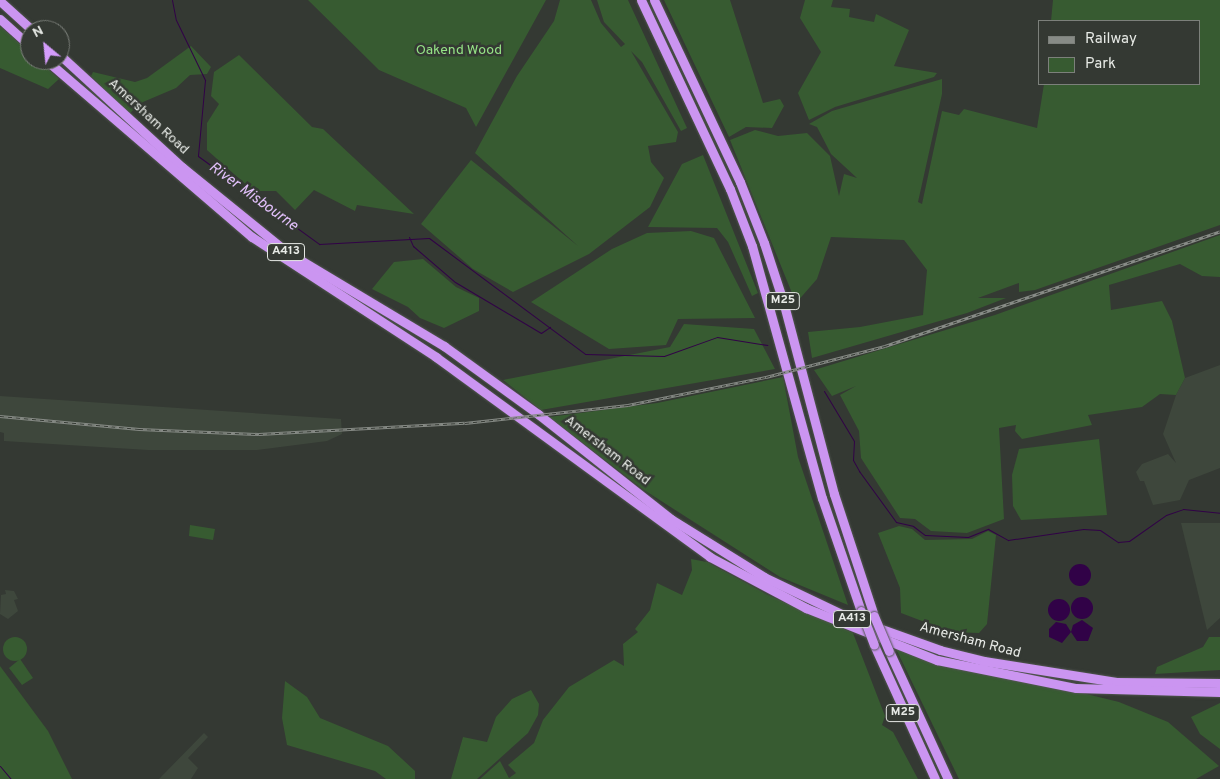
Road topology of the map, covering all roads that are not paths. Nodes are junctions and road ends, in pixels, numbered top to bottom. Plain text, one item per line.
1 (641, 0) edge
2 (654, 0) edge
3 (0, 1) edge
4 (0, 19) edge
5 (21, 20) edge
6 (20, 37) edge
7 (70, 64) edge
8 (58, 70) edge
9 (1220, 683) edge
10 (1220, 692) edge
11 (935, 779) edge
12 (948, 779) edge

1 - 11 highway, M25, bridge
2 - 12 highway, M25, bridge
3 - 5 highway
4 - 6 highway
7 - 9 highway, Amersham Road / A413
8 - 10 highway, A413

